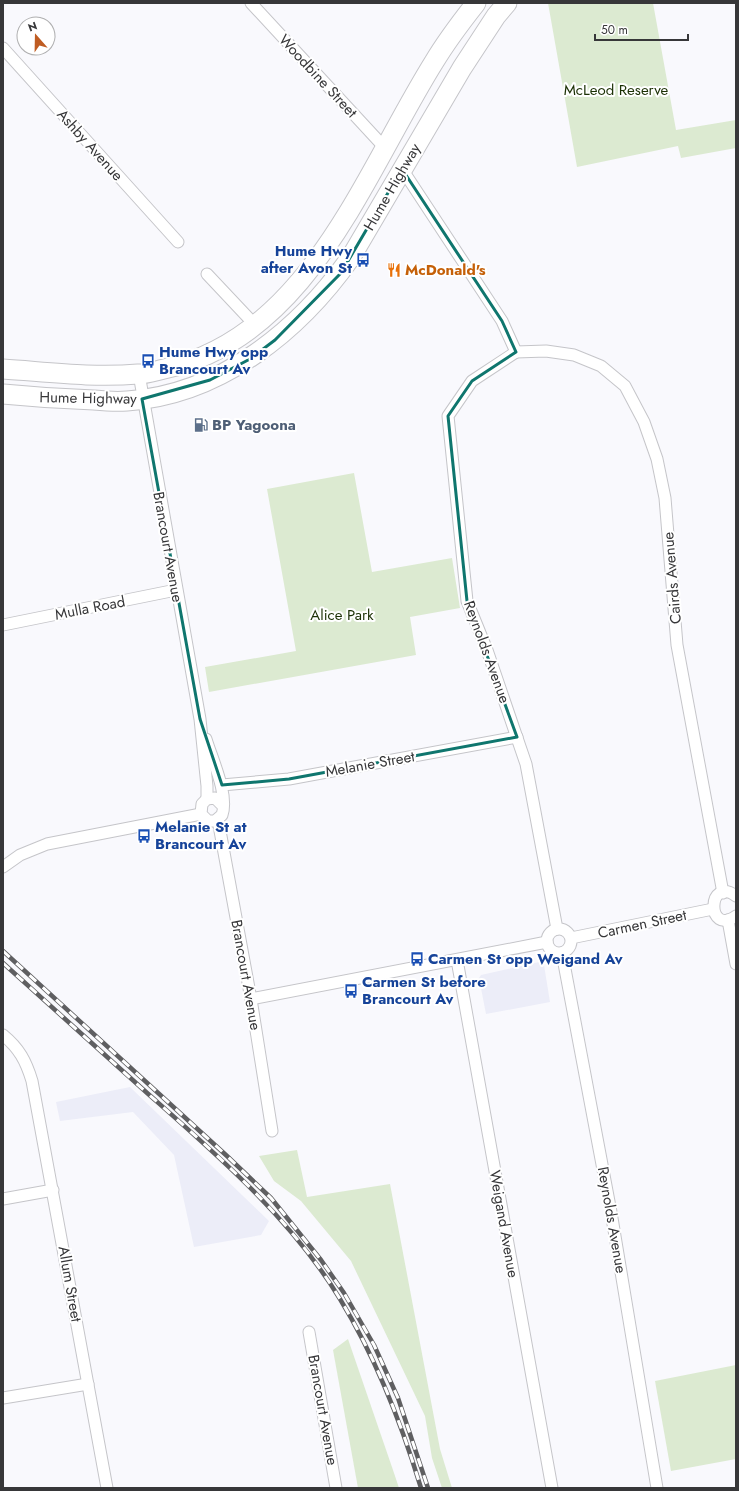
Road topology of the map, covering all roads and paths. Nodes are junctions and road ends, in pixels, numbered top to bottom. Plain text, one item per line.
1 (251, 3) edge
2 (476, 3) edge
3 (507, 3) edge
4 (3, 48) edge
5 (385, 148) junction
6 (402, 169) junction
7 (178, 242) dead end
8 (207, 274) dead end
9 (255, 325) junction
10 (516, 352) junction
11 (3, 369) edge
12 (139, 374) junction
13 (3, 394) edge
14 (142, 399) junction
15 (176, 590) junction
16 (3, 625) edge
17 (200, 719) junction
18 (517, 737) junction
19 (222, 785) junction
20 (207, 799) junction
21 (223, 806) junction
22 (201, 814) junction
23 (218, 820) junction
24 (3, 867) edge
25 (723, 893) junction
26 (736, 896) edge
27 (713, 909) junction
28 (732, 918) edge
29 (558, 929) junction
30 (571, 938) junction
31 (547, 942) junction
32 (562, 953) junction
33 (457, 960) junction
34 (736, 964) edge
35 (251, 999) junction
36 (3, 1035) edge
37 (272, 1131) dead end
38 (53, 1190) junction
39 (3, 1198) edge
40 (309, 1332) dead end
41 (88, 1384) junction
42 (3, 1398) edge
43 (107, 1488) edge
44 (336, 1488) edge
45 (552, 1488) edge
46 (657, 1488) edge

1 - 5 street, Woodbine Street
2 - 5 highway, Hume Highway
3 - 6 highway, Hume Highway
4 - 7 street, Ashby Avenue
5 - 9 highway, Hume Highway
6 - 10 street
6 - 14 highway, Hume Highway
8 - 9 street
9 - 12 highway, Hume Highway
10 - 18 street, Reynolds Avenue
10 - 25 street, Cairds Avenue
11 - 12 highway, Hume Highway
12 - 14 street, Brancourt Avenue
13 - 14 highway, Hume Highway
14 - 15 street, Brancourt Avenue
15 - 16 street, Mulla Road
15 - 17 street, Brancourt Avenue
17 - 19 street, Brancourt Avenue
17 - 20 street, Brancourt Avenue
18 - 19 street, Melanie Street
18 - 29 street, Reynolds Avenue
19 - 21 street, Brancourt Avenue
20 - 21 street
20 - 22 street
21 - 23 street
22 - 23 street
22 - 24 street
23 - 35 street, Brancourt Avenue
25 - 26 street
25 - 27 street
27 - 28 street
27 - 30 street, Carmen Street
28 - 34 street
29 - 30 street
29 - 31 street
30 - 32 street
31 - 32 street
31 - 33 street
32 - 46 street, Reynolds Avenue
33 - 35 street
33 - 45 street, Weigand Avenue
35 - 37 street, Brancourt Avenue
36 - 38 street, Allum Street
38 - 39 street
38 - 41 street, Allum Street
40 - 44 street, Brancourt Avenue
41 - 42 street
41 - 43 street, Allum Street

